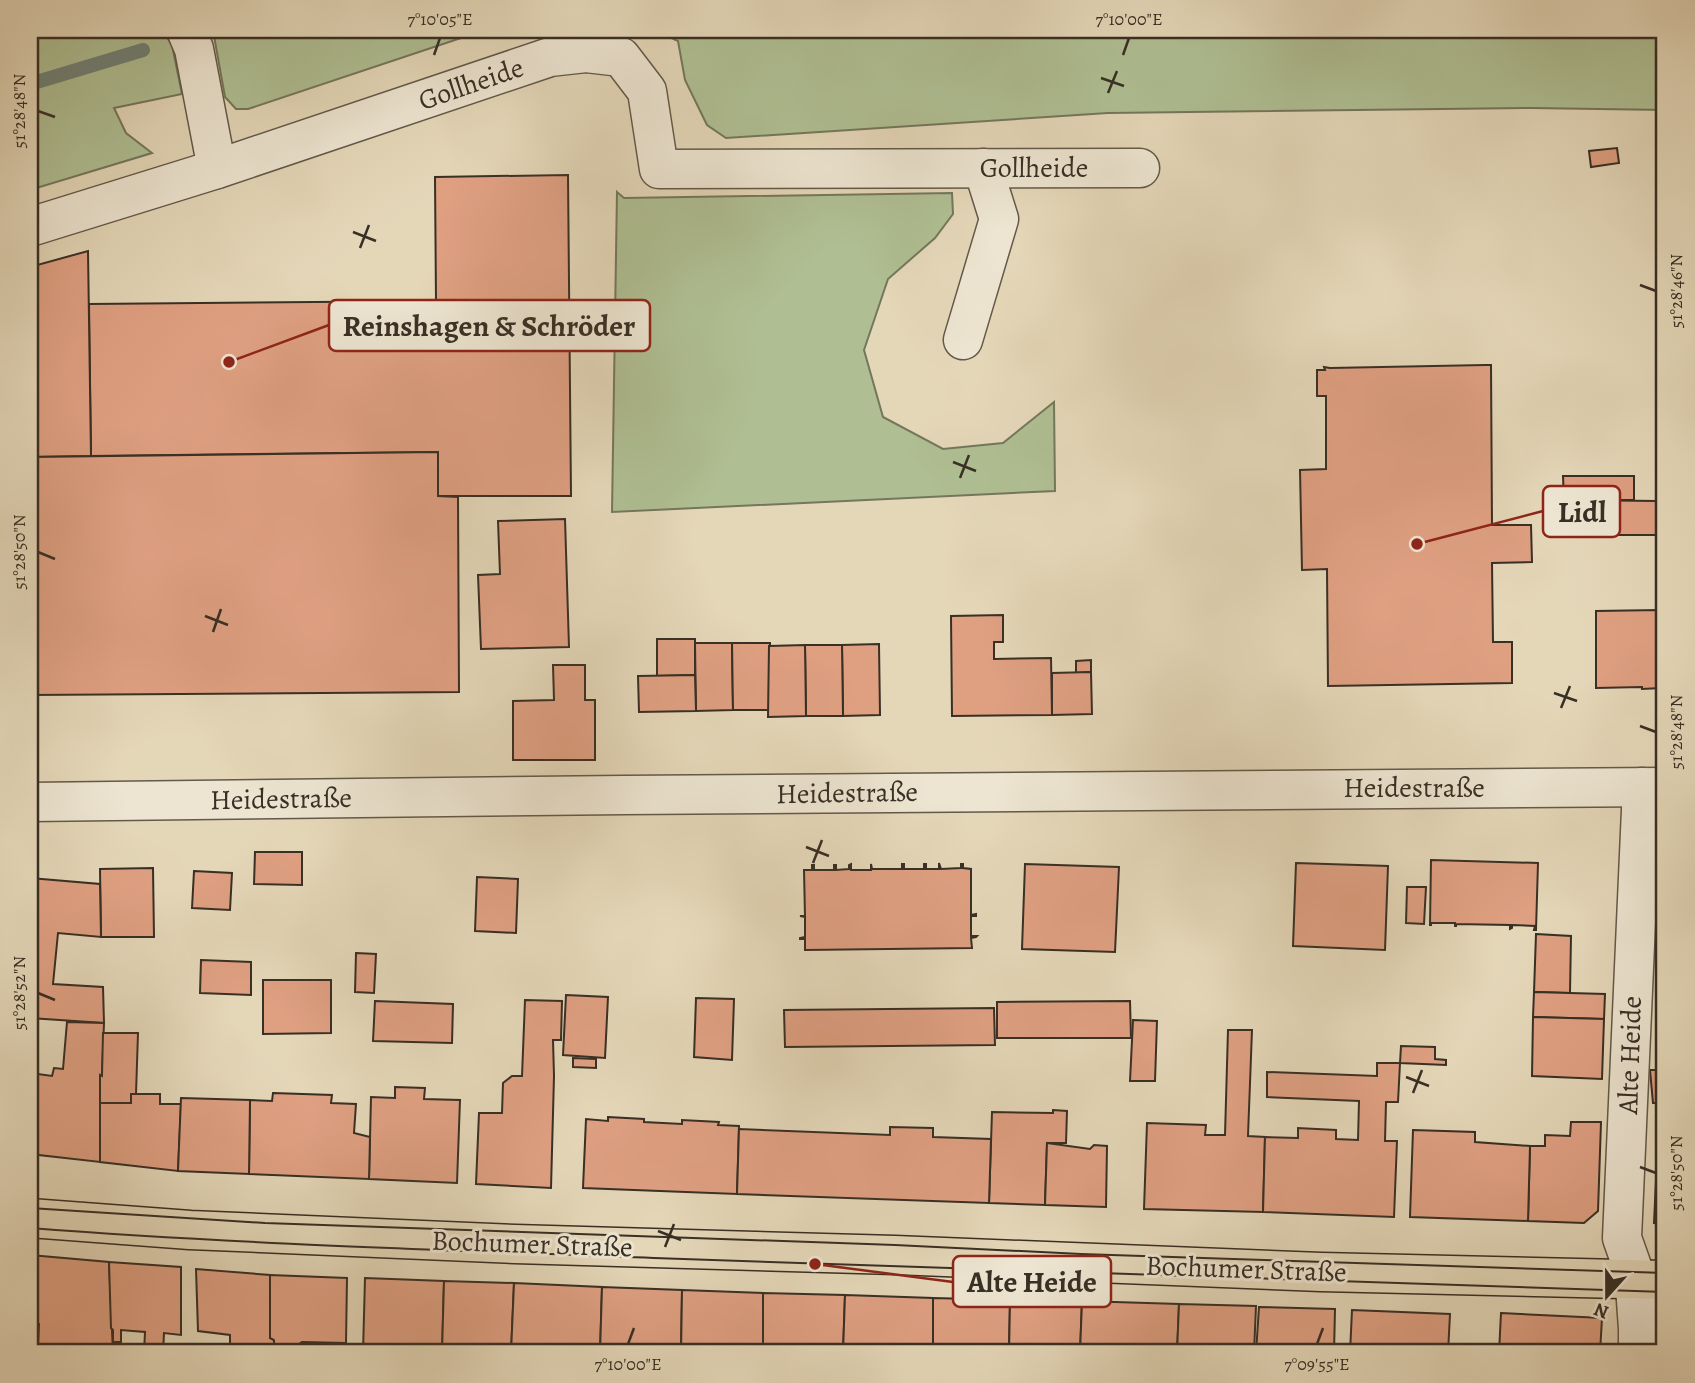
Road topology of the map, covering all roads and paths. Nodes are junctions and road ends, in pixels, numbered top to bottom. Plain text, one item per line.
1 (186, 30) edge
2 (983, 168) junction
3 (1140, 168) dead end
4 (217, 169) junction
5 (30, 227) edge
6 (963, 340) dead end
7 (1653, 787) edge
8 (30, 802) edge
9 (30, 1218) edge
10 (1650, 1279) edge
11 (1638, 1353) edge

1 - 4 street
2 - 3 street, Gollheide
2 - 4 street, Gollheide
2 - 6 street
4 - 5 street, Gollheide
7 - 8 street, Heidestraße
7 - 10 street, Alte Heide
9 - 10 main road, Bochumer Straße
10 - 11 street, Alte Heide

